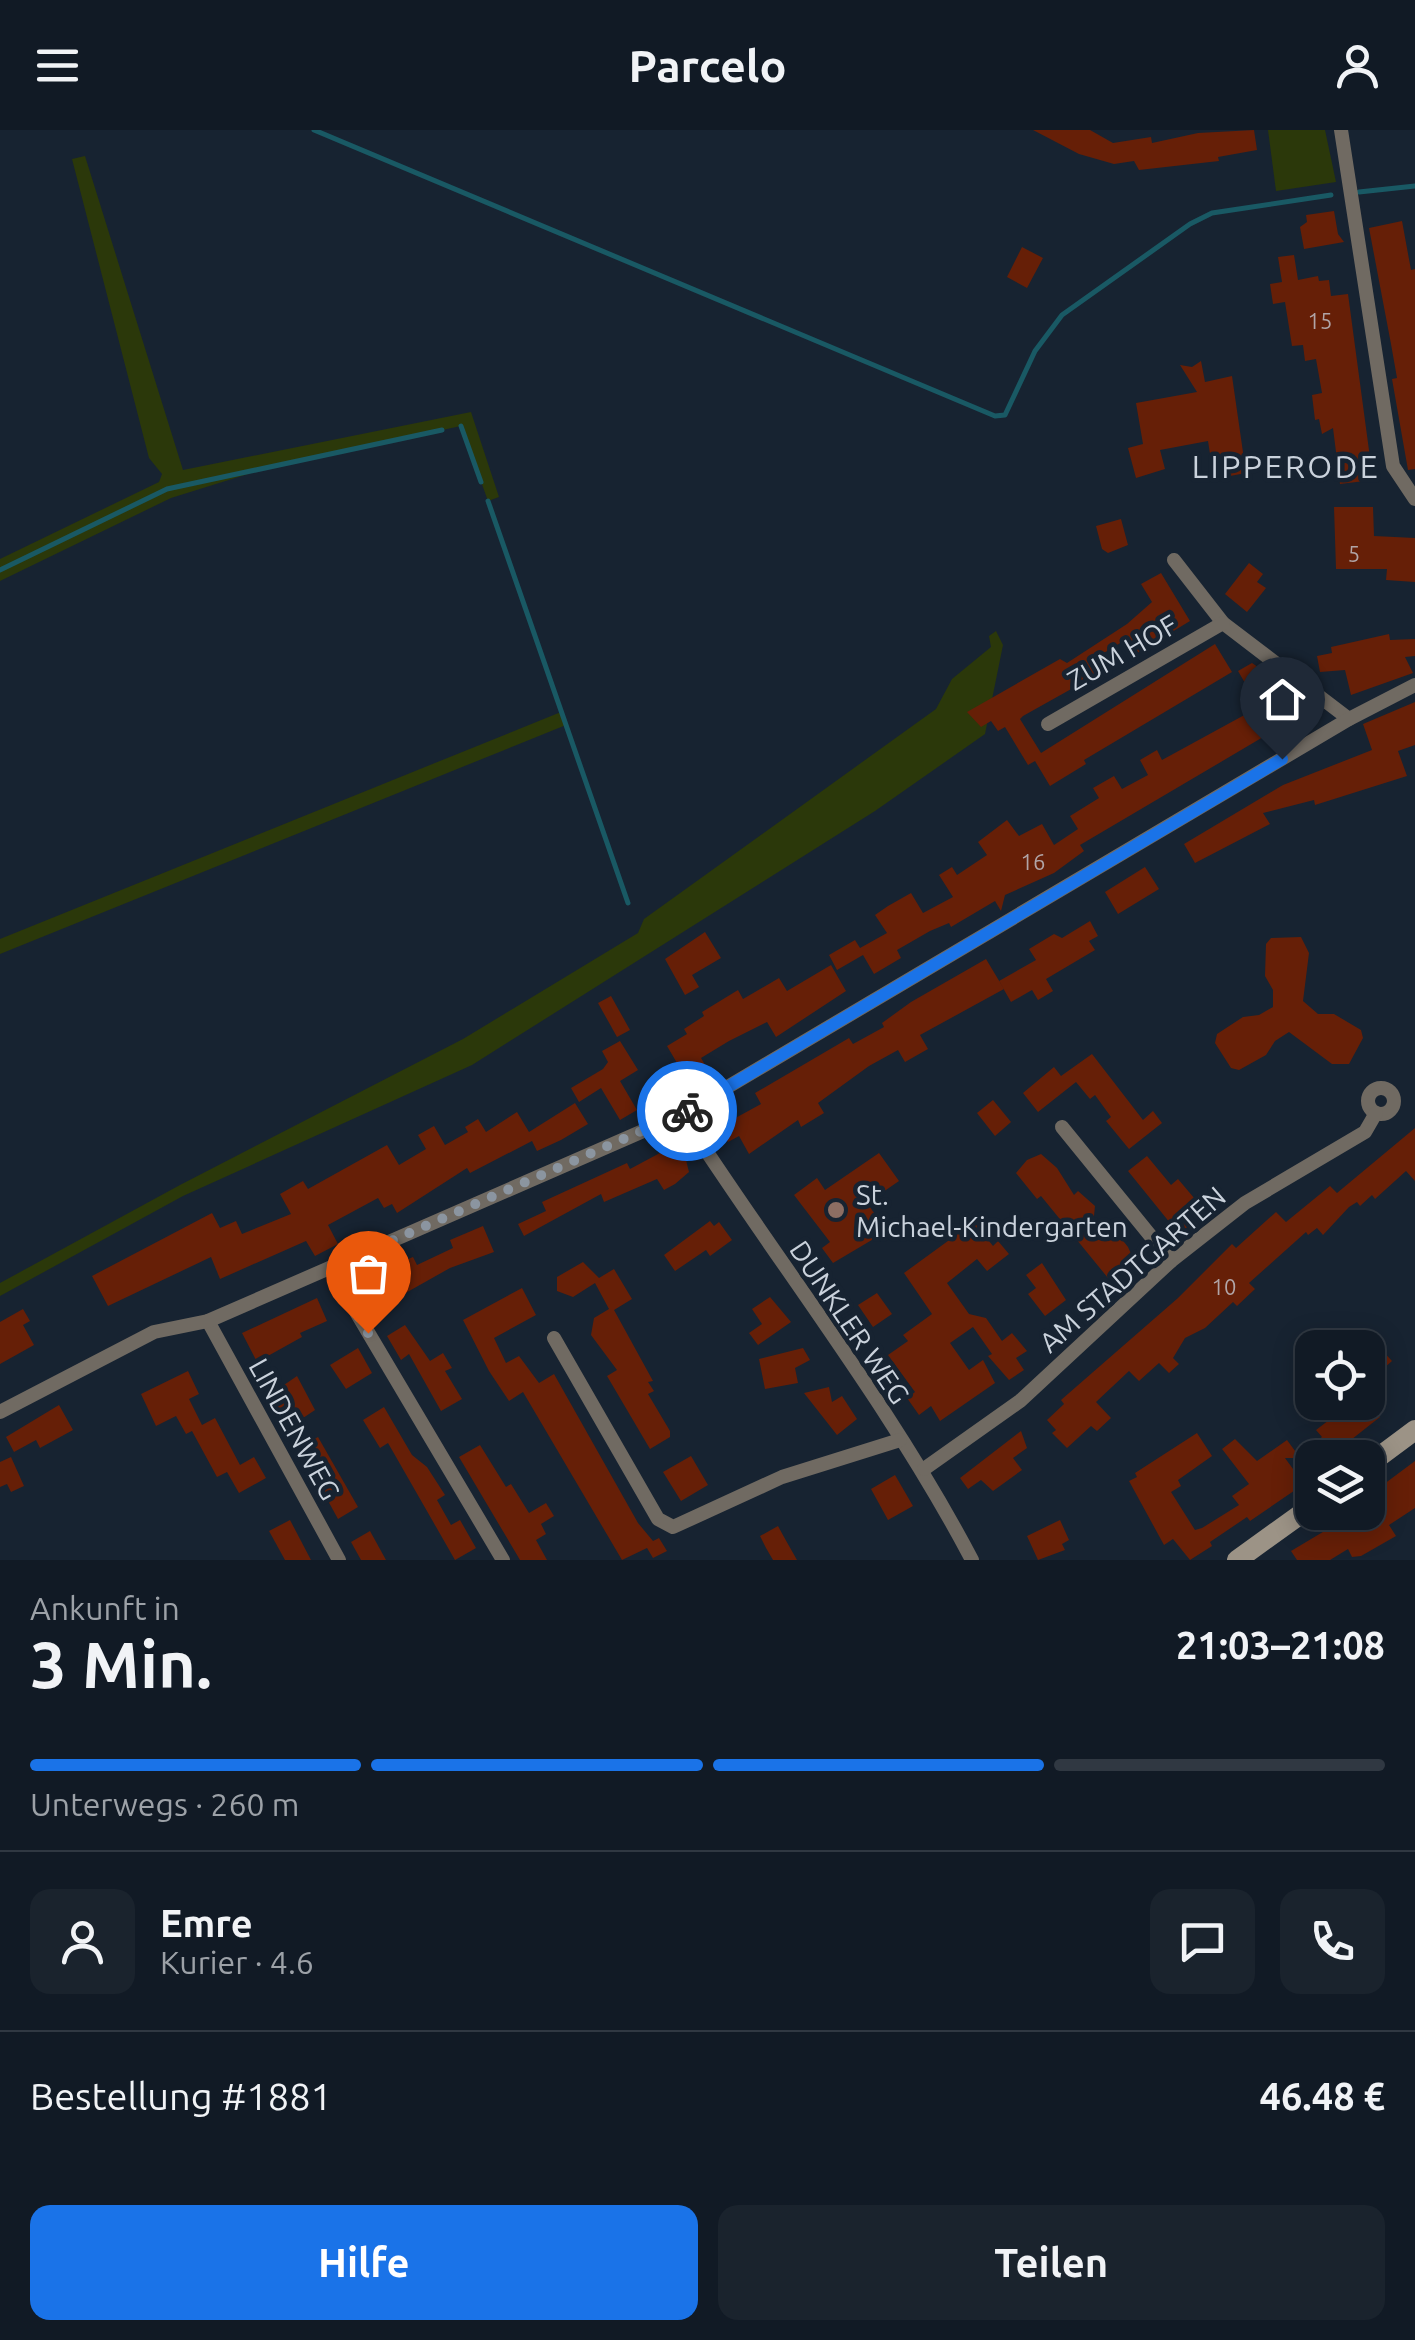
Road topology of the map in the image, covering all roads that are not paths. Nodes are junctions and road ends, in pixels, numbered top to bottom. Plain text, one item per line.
1 (1341, 130) edge
2 (1415, 498) edge
3 (1174, 560) dead end
4 (1222, 623) junction
5 (1415, 686) edge
6 (1348, 719) junction
7 (1048, 724) dead end
8 (1376, 1113) dead end
9 (682, 1114) junction
10 (1062, 1127) dead end
11 (1170, 1261) junction
12 (330, 1268) junction
13 (208, 1320) junction
14 (554, 1338) dead end
15 (0, 1412) edge
16 (1415, 1430) edge
17 (900, 1440) junction
18 (1385, 1452) edge
19 (924, 1469) junction
20 (1295, 1518) edge
21 (339, 1560) edge
22 (503, 1560) edge
23 (972, 1560) edge
24 (1236, 1560) edge

1 - 2 street
3 - 4 street, ZUM HOF
4 - 6 street, ZUM HOF
4 - 7 street, ZUM HOF
5 - 6 street
6 - 9 street
8 - 11 street, AM STADTGARTEN
9 - 12 street
9 - 17 street, DUNKLER WEG
10 - 11 street
11 - 19 street, AM STADTGARTEN
12 - 13 street
12 - 22 street
13 - 15 street
13 - 21 street, LINDENWEG
14 - 17 street
16 - 18 main road
17 - 19 street, DUNKLER WEG
19 - 23 street, DUNKLER WEG
20 - 24 main road

